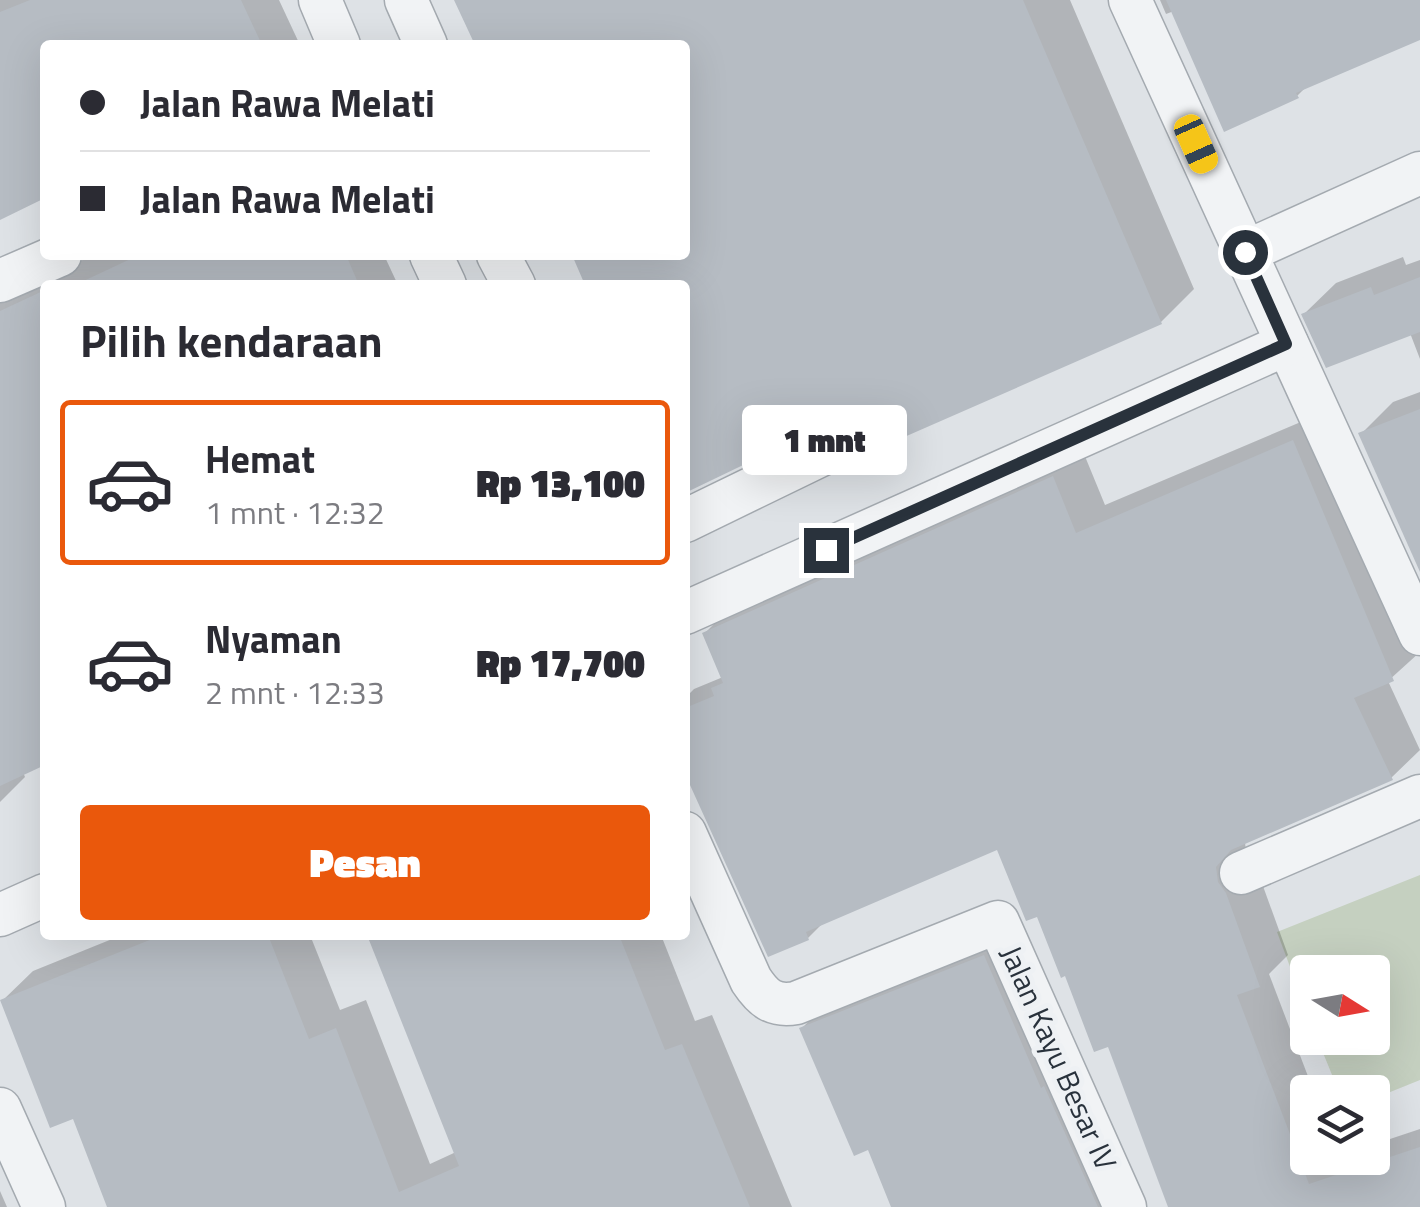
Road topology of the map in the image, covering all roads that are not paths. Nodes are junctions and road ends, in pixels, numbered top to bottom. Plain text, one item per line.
1 (320, 0) edge
2 (406, 0) edge
3 (1130, 0) edge
4 (337, 40) edge
5 (424, 40) edge
6 (1420, 174) edge
7 (1245, 252) junction
8 (48, 260) edge
9 (0, 281) edge
10 (1286, 344) junction
11 (829, 451) dead end
12 (690, 518) edge
13 (690, 611) edge
14 (1420, 634) edge
15 (1420, 796) edge
16 (690, 843) edge
17 (1241, 872) dead end
18 (40, 897) edge
19 (0, 915) edge
20 (0, 1109) edge
21 (44, 1207) edge
22 (1125, 1207) edge

1 - 4 street
2 - 5 street
3 - 7 street
6 - 7 street
7 - 10 street
8 - 9 street
10 - 13 street
10 - 14 street
11 - 12 street
15 - 17 street
16 - 22 street, Jalan Kayu Besar IV
18 - 19 street
20 - 21 street

